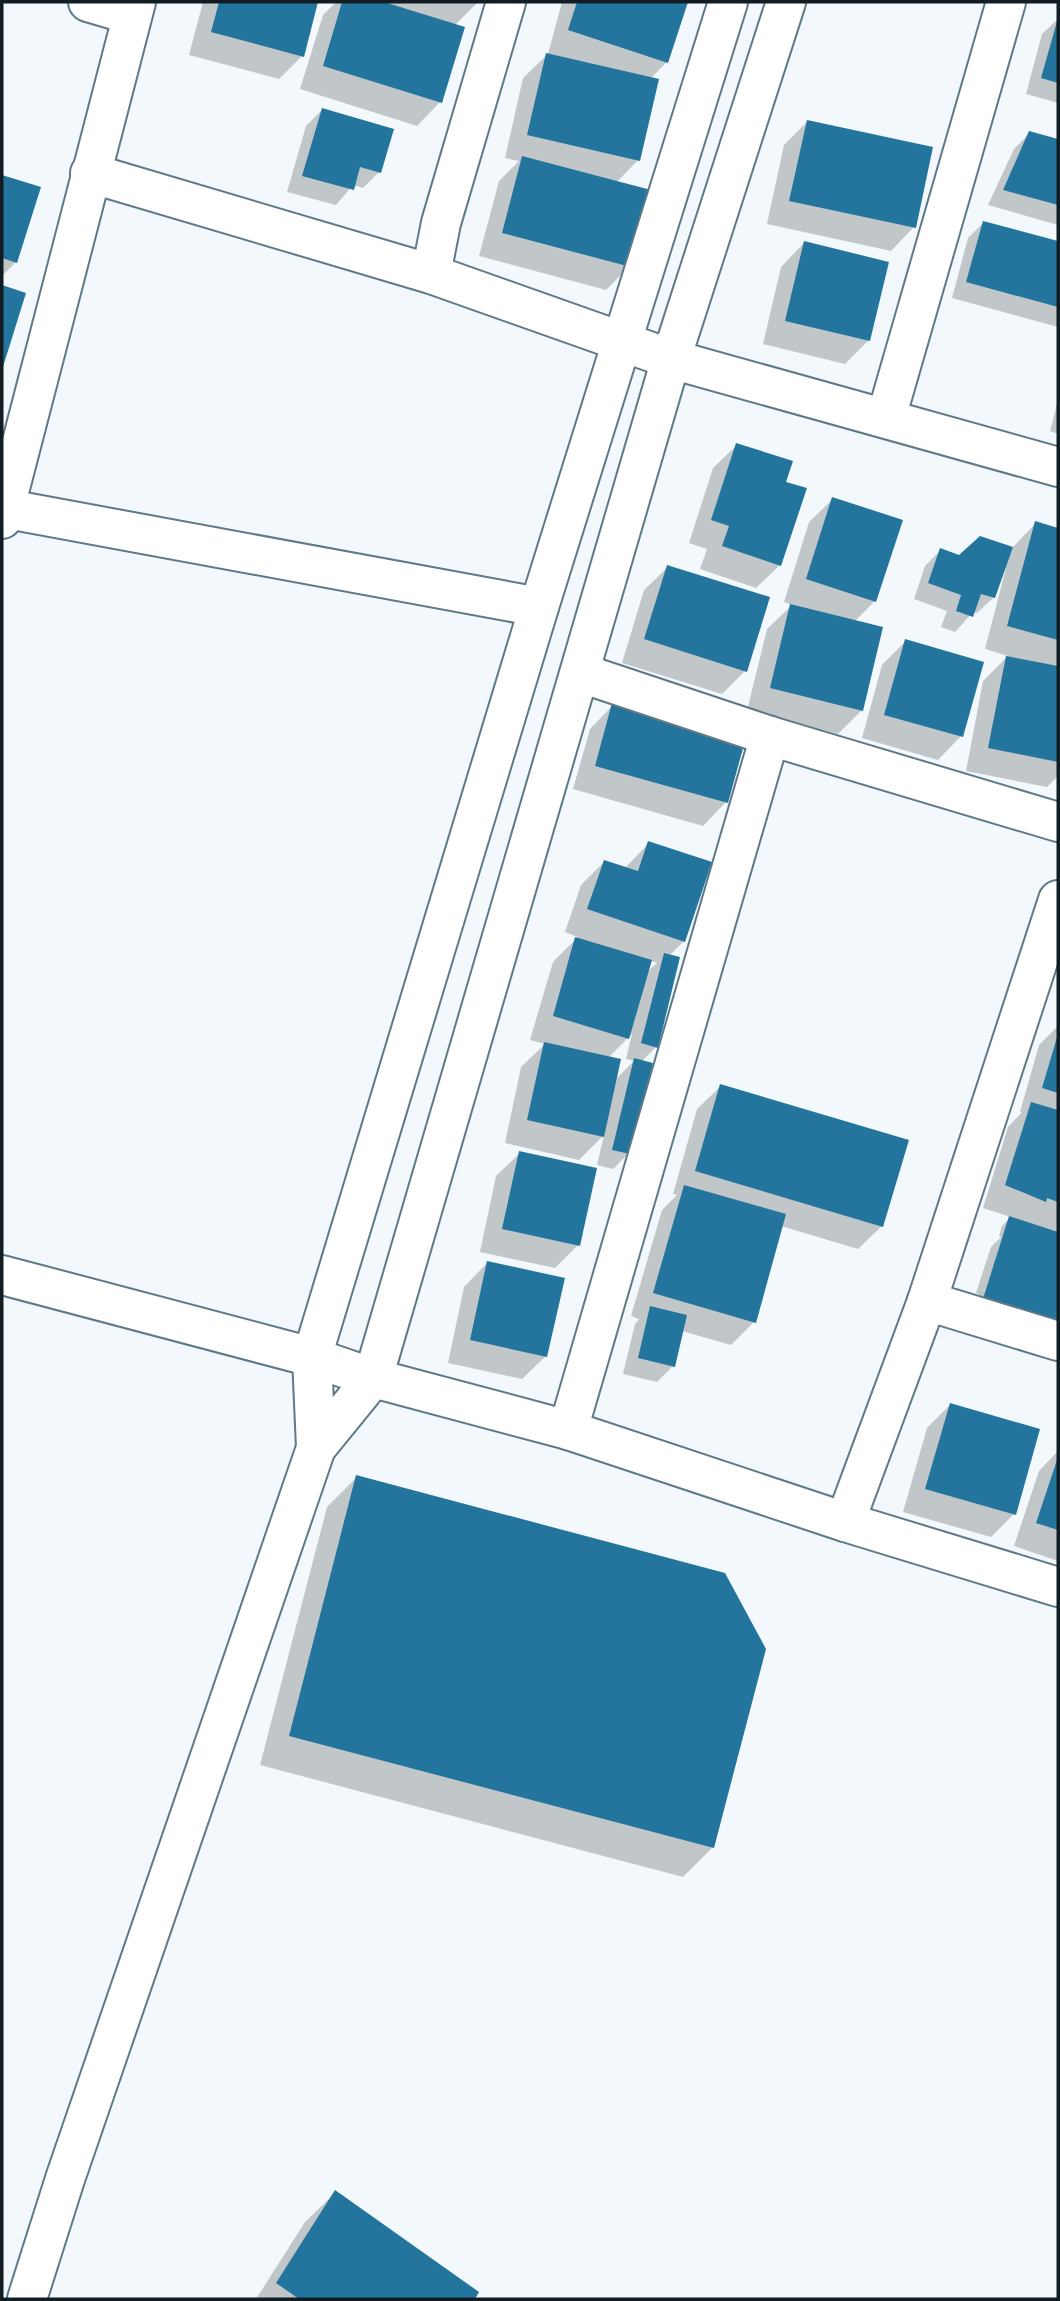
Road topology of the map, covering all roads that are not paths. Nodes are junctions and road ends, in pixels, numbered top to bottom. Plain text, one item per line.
1 (89, 2) edge
2 (506, 2) edge
3 (728, 2) edge
4 (786, 2) edge
5 (1006, 2) edge
6 (134, 9) edge
7 (90, 173) junction
8 (431, 274) junction
9 (623, 340) junction
10 (671, 359) junction
11 (886, 418) junction
12 (1058, 467) edge
13 (3, 512) edge
14 (539, 607) junction
15 (580, 673) junction
16 (770, 736) junction
17 (1058, 822) edge
18 (1058, 901) edge
19 (2, 1275) edge
20 (927, 1301) junction
21 (1058, 1340) edge
22 (312, 1357) junction
23 (373, 1378) junction
24 (568, 1430) junction
25 (316, 1448) junction
26 (845, 1522) junction
27 (1058, 1587) edge
28 (27, 2299) edge

1 - 6 street
2 - 8 street
3 - 9 street
4 - 10 street
5 - 11 street
6 - 7 street
7 - 8 street
7 - 13 street
8 - 9 street
9 - 10 street
9 - 14 street
10 - 11 street
10 - 15 street
11 - 12 street
13 - 14 street
14 - 22 street
15 - 16 street
15 - 23 street
16 - 17 street
16 - 24 street
18 - 20 street
19 - 22 street
20 - 21 street
20 - 26 street
22 - 23 street
22 - 25 street
23 - 24 street
23 - 25 street
24 - 26 street
25 - 28 street
26 - 27 street

